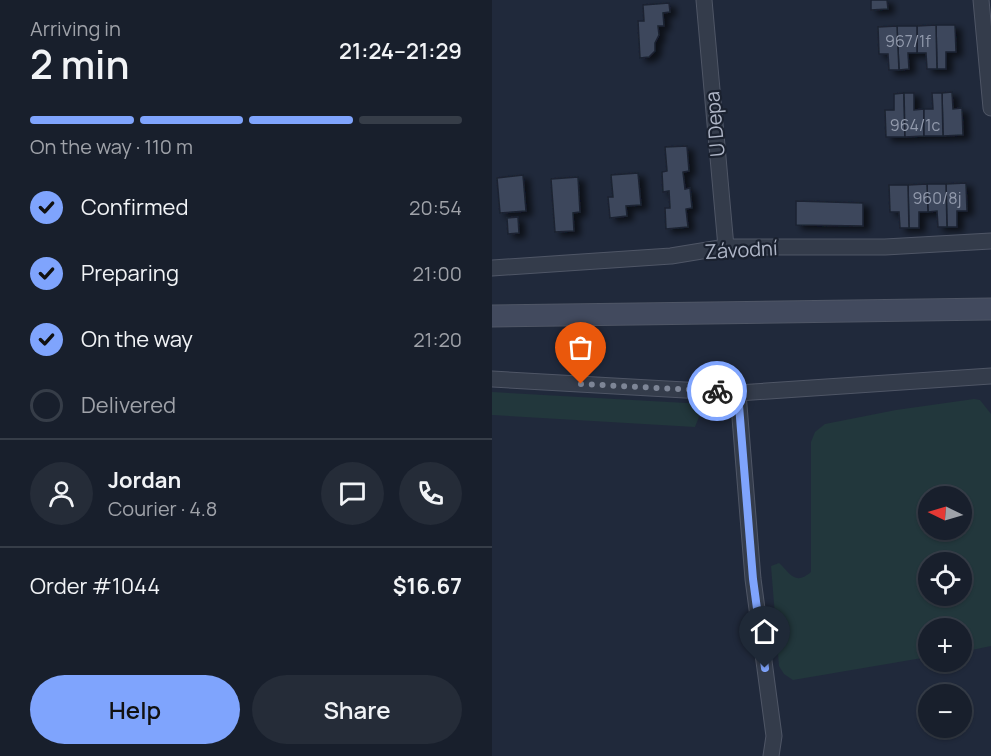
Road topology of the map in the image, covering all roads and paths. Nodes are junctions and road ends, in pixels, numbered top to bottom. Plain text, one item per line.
1 (704, 0) edge
2 (981, 0) edge
3 (991, 108) edge
4 (991, 241) edge
5 (726, 247) junction
6 (492, 268) edge
7 (991, 309) edge
8 (492, 316) edge
9 (991, 376) edge
10 (492, 379) edge
11 (738, 393) junction
12 (771, 756) edge

1 - 5 street, U Depa
2 - 3 street
4 - 5 street, Závodní
5 - 6 street, Závodní
7 - 8 main road
9 - 11 street
10 - 11 street
11 - 12 street

